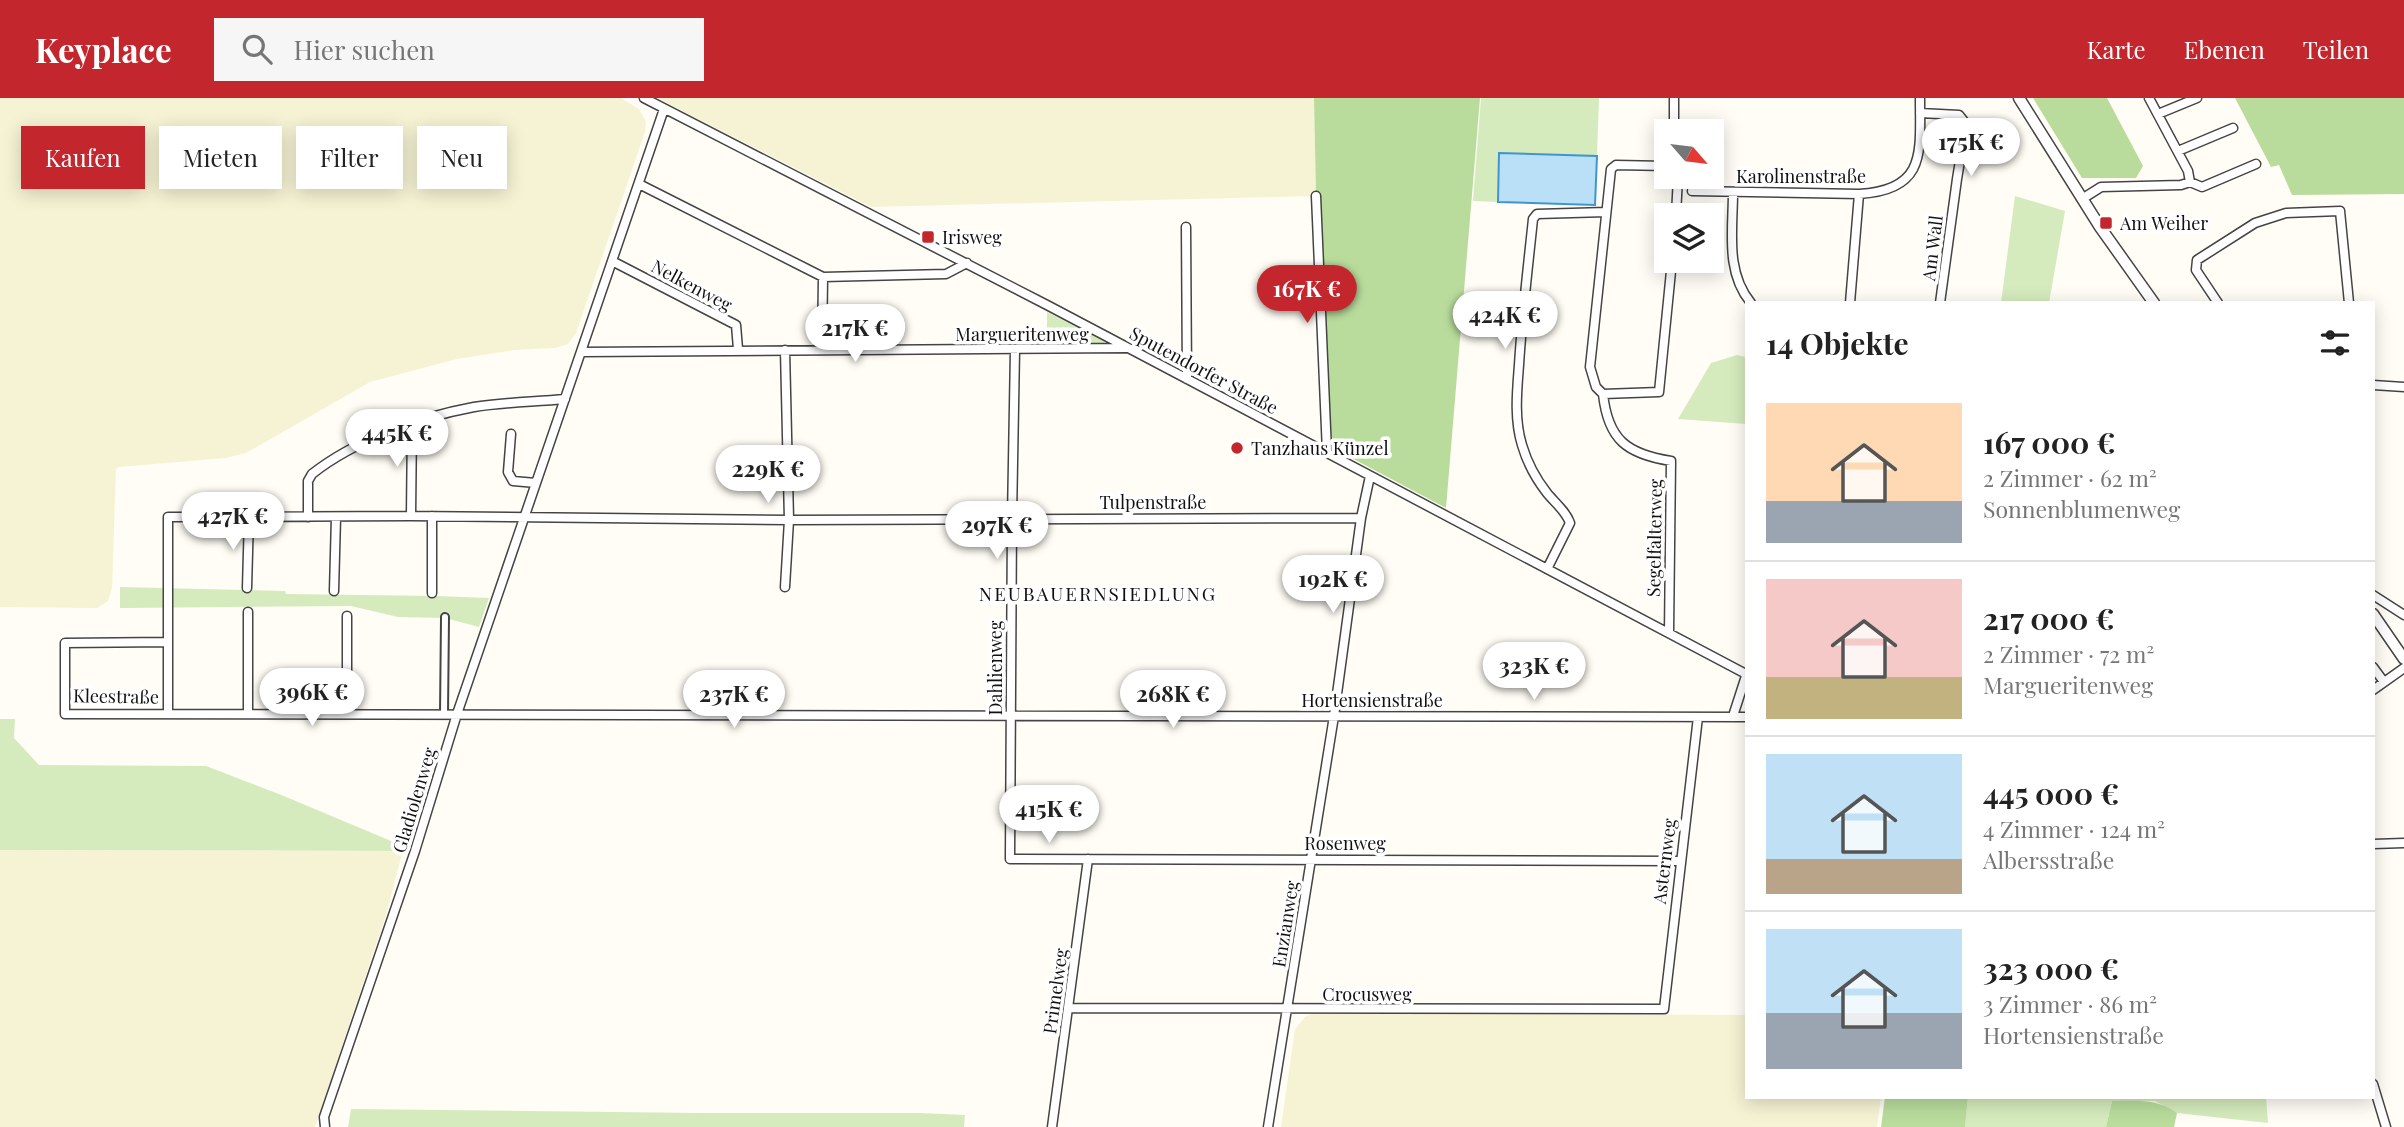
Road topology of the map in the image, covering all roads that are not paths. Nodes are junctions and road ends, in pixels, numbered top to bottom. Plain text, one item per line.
1 (644, 98) edge
2 (1674, 98) edge
3 (1920, 98) edge
4 (2019, 98) edge
5 (2149, 98) edge
6 (2196, 98) edge
7 (664, 109) junction
8 (1920, 113) junction
9 (2158, 114) junction
10 (1674, 119) edge
11 (2233, 128) dead end
12 (2178, 151) junction
13 (2256, 164) dead end
14 (1654, 166) edge
15 (2190, 182) junction
16 (639, 184) junction
17 (1692, 191) dead end
18 (1733, 192) junction
19 (1859, 194) junction
20 (1315, 196) dead end
21 (2082, 199) junction
22 (1606, 212) junction
23 (1185, 226) dead end
24 (612, 261) junction
25 (967, 262) junction
26 (1671, 273) edge
27 (823, 277) junction
28 (1749, 301) edge
29 (1850, 301) edge
30 (1940, 301) edge
31 (2153, 301) edge
32 (2217, 301) edge
33 (2349, 301) edge
34 (1128, 348) junction
35 (738, 349) junction
36 (822, 349) junction
37 (785, 350) junction
38 (1015, 350) junction
39 (581, 352) junction
40 (1187, 379) junction
41 (2375, 385) edge
42 (2404, 387) edge
43 (1603, 394) junction
44 (565, 399) junction
45 (412, 423) junction
46 (511, 434) dead end
47 (1327, 452) junction
48 (1370, 477) junction
49 (536, 483) junction
50 (249, 516) junction
51 (411, 516) junction
52 (432, 516) junction
53 (309, 517) junction
54 (336, 517) junction
55 (524, 518) junction
56 (1012, 518) junction
57 (1361, 518) junction
58 (789, 520) junction
59 (1547, 569) junction
60 (785, 587) dead end
61 (247, 588) dead end
62 (334, 591) dead end
63 (432, 593) dead end
64 (2375, 597) edge
65 (248, 612) dead end
66 (2404, 615) edge
67 (346, 616) dead end
68 (2375, 617) edge
69 (445, 618) dead end
70 (1668, 633) junction
71 (167, 642) junction
72 (2404, 659) edge
73 (2404, 668) edge
74 (2375, 670) edge
75 (1745, 672) edge
76 (1745, 676) edge
77 (2384, 682) junction
78 (2375, 689) edge
79 (168, 713) junction
80 (347, 713) junction
81 (248, 714) junction
82 (444, 714) junction
83 (457, 714) junction
84 (1011, 716) junction
85 (1334, 716) junction
86 (1733, 716) junction
87 (1698, 717) junction
88 (1745, 717) edge
89 (2375, 844) edge
90 (2404, 844) edge
91 (1010, 859) joint
92 (1088, 859) junction
93 (1311, 859) junction
94 (1679, 861) junction
95 (1070, 1008) junction
96 (1664, 1009) joint
97 (1288, 1010) junction
98 (2375, 1091) edge
99 (325, 1127) edge
100 (1052, 1127) edge
101 (1268, 1127) edge
102 (2386, 1127) edge

1 - 7 street, Sputendorfer Straße
2 - 10 street
3 - 8 street, Karolinenstraße
4 - 21 street
5 - 9 street
6 - 9 street
7 - 16 street, Gladiolenweg
7 - 25 street, Sputendorfer Straße
8 - 19 street, Karolinenstraße
8 - 30 street, Am Wall
9 - 12 street
11 - 12 street
12 - 15 street
13 - 15 street
14 - 22 street, Segelfalterweg
15 - 21 street
16 - 24 street, Gladiolenweg
16 - 27 street
17 - 18 street, Karolinenstraße
18 - 19 street, Karolinenstraße
18 - 28 street
19 - 29 street
20 - 47 street
21 - 31 street
22 - 43 street, Segelfalterweg
22 - 59 street
23 - 40 street
24 - 35 street, Nelkenweg
24 - 39 street, Gladiolenweg
25 - 27 street
25 - 34 street, Sputendorfer Straße
26 - 43 street
27 - 36 street
32 - 33 street
34 - 38 street, Margueritenweg
34 - 40 street, Sputendorfer Straße
35 - 37 street, Margueritenweg
35 - 39 street, Margueritenweg
36 - 37 street, Margueritenweg
36 - 38 street, Margueritenweg
37 - 58 street
38 - 56 street, Dahlienweg
39 - 44 street, Gladiolenweg
40 - 47 street, Sputendorfer Straße
41 - 42 street
43 - 70 street, Segelfalterweg
44 - 45 street
44 - 49 street, Gladiolenweg
45 - 51 street
45 - 53 street
46 - 49 street
47 - 48 street, Sputendorfer Straße
48 - 57 street, Enzianweg
48 - 59 street, Sputendorfer Straße
49 - 55 street, Gladiolenweg
50 - 53 street, Tulpenstraße
50 - 61 street
50 - 71 street, Tulpenstraße
51 - 52 street, Tulpenstraße
51 - 54 street, Tulpenstraße
52 - 55 street, Tulpenstraße
52 - 63 street
53 - 54 street, Tulpenstraße
54 - 62 street
55 - 58 street, Tulpenstraße
55 - 83 street, Gladiolenweg
56 - 57 street, Tulpenstraße
56 - 58 street, Tulpenstraße
56 - 84 street, Dahlienweg
57 - 85 street, Enzianweg
58 - 60 street
59 - 70 street, Sputendorfer Straße
64 - 66 street
65 - 81 street
67 - 80 street
68 - 72 street
69 - 82 street
70 - 75 street, Sputendorfer Straße
71 - 79 street
71 - 79 street, Kleestraße
73 - 77 street
74 - 77 street
76 - 86 street
77 - 78 street
79 - 81 street, Hortensienstraße
80 - 81 street, Hortensienstraße
80 - 82 street, Hortensienstraße
82 - 83 street, Hortensienstraße
83 - 84 street, Hortensienstraße
83 - 99 street, Gladiolenweg
84 - 85 street, Hortensienstraße
84 - 91 street, Dahlienweg
85 - 87 street, Hortensienstraße
85 - 93 street, Enzianweg
86 - 87 street, Hortensienstraße
86 - 88 street, Hortensienstraße
87 - 94 street, Asternweg
89 - 90 street
91 - 92 street, Rosenweg
92 - 93 street, Rosenweg
92 - 95 street, Primelweg
93 - 94 street, Rosenweg
93 - 97 street, Enzianweg
94 - 96 street, Asternweg
95 - 97 street, Crocusweg
95 - 100 street, Primelweg
96 - 97 street, Crocusweg
97 - 101 street, Enzianweg
98 - 102 street

